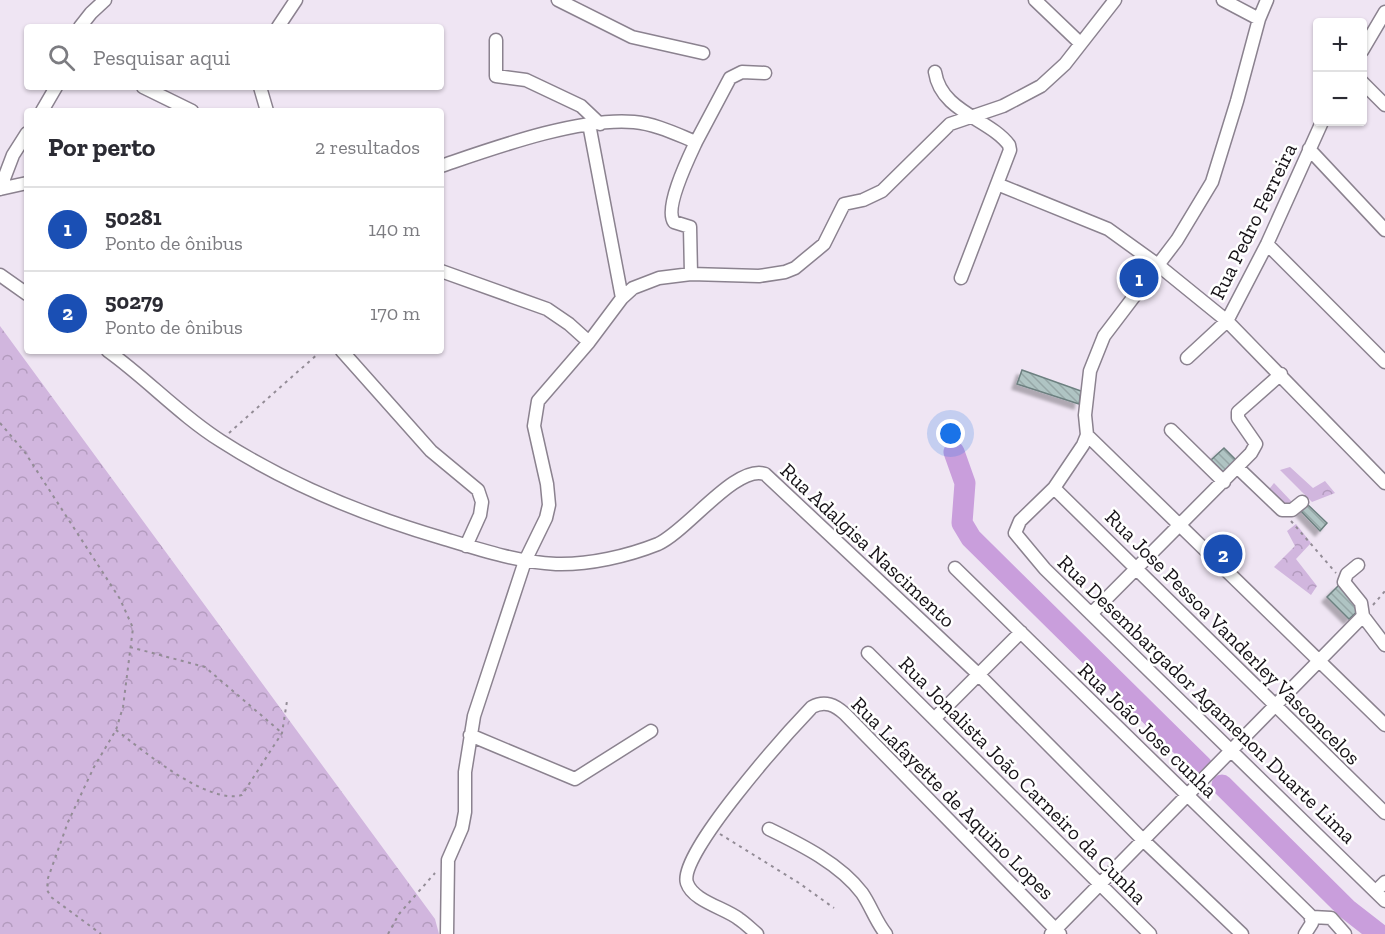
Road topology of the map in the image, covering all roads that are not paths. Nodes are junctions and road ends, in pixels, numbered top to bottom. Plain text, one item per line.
1 (105, 0) edge
2 (296, 0) edge
3 (558, 0) edge
4 (1035, 0) edge
5 (1115, 0) edge
6 (1223, 0) edge
7 (1267, 0) edge
8 (1385, 12) edge
9 (1259, 19) junction
10 (83, 24) edge
11 (280, 24) edge
12 (496, 40) dead end
13 (1080, 43) junction
14 (1367, 43) edge
15 (703, 53) dead end
16 (935, 72) dead end
17 (765, 73) dead end
18 (1367, 87) edge
19 (54, 90) edge
20 (149, 90) edge
21 (261, 90) edge
22 (1385, 105) edge
23 (44, 108) edge
24 (186, 108) edge
25 (266, 108) edge
26 (968, 116) junction
27 (595, 124) junction
28 (1320, 126) edge
29 (24, 138) edge
30 (696, 142) junction
31 (1309, 148) junction
32 (444, 165) edge
33 (24, 184) edge
34 (997, 184) junction
35 (0, 189) edge
36 (1385, 230) edge
37 (1267, 244) junction
38 (1158, 265) junction
39 (444, 272) edge
40 (691, 274) junction
41 (0, 275) edge
42 (961, 278) dead end
43 (24, 292) edge
44 (622, 298) junction
45 (1227, 321) junction
46 (589, 342) junction
47 (112, 354) edge
48 (345, 354) edge
49 (1187, 358) dead end
50 (1385, 362) edge
51 (1281, 374) junction
52 (1171, 430) dead end
53 (1087, 435) junction
54 (1238, 468) junction
55 (1224, 482) junction
56 (1385, 483) edge
57 (1054, 488) junction
58 (1302, 502) dead end
59 (1181, 526) junction
60 (466, 546) junction
61 (525, 561) junction
62 (1358, 565) dead end
63 (955, 568) dead end
64 (1137, 568) junction
65 (1091, 614) junction
66 (1363, 616) junction
67 (1021, 632) junction
68 (1385, 645) edge
69 (868, 653) dead end
70 (1319, 661) junction
71 (978, 674) junction
72 (1274, 705) junction
73 (936, 717) junction
74 (1385, 725) edge
75 (651, 731) dead end
76 (470, 735) junction
77 (1230, 750) junction
78 (1187, 795) junction
79 (1385, 813) edge
80 (769, 829) dead end
81 (1143, 840) junction
82 (1100, 885) junction
83 (1381, 887) edge
84 (1385, 901) edge
85 (1312, 919) junction
86 (1055, 933) edge
87 (447, 934) edge
88 (756, 934) edge
89 (886, 934) edge
90 (1150, 934) edge
91 (1242, 934) edge
92 (1305, 934) edge
93 (1345, 934) edge

1 - 10 street
2 - 11 street
3 - 15 street
4 - 13 street
5 - 13 street
6 - 9 street
7 - 9 street
8 - 14 street
9 - 38 street
12 - 27 street
13 - 26 street
16 - 26 street
17 - 30 street
18 - 22 street
19 - 23 street
20 - 24 street
21 - 25 street
26 - 34 street
26 - 40 street
27 - 30 street
27 - 32 street
27 - 44 street
28 - 31 street, Rua Pedro Ferreira
29 - 35 street
30 - 40 street
31 - 36 street
31 - 37 street, Rua Pedro Ferreira
33 - 35 street
34 - 38 street
34 - 42 street
37 - 45 street, Rua Pedro Ferreira
37 - 50 street
38 - 45 street
38 - 53 street
39 - 46 street
40 - 44 street
41 - 43 street
44 - 46 street
45 - 49 street, Rua Pedro Ferreira
45 - 51 street
46 - 61 street
47 - 60 street, Rua Adalgisa Nascimento
48 - 60 street
51 - 54 street
51 - 56 street
52 - 55 street
53 - 57 street
53 - 59 street
54 - 55 street
54 - 58 street
55 - 59 street
57 - 64 street, Rua Jose Pessoa Vanderley Vasconcelos
57 - 65 street, Rua Desembargador Agamenon Duarte Lima
59 - 64 street
59 - 70 street
60 - 61 street, Rua Adalgisa Nascimento
61 - 71 street, Rua Adalgisa Nascimento
61 - 76 street
62 - 66 street
63 - 67 street, Rua João Jose cunha
64 - 65 street
64 - 72 street, Rua Jose Pessoa Vanderley Vasconcelos
65 - 77 street, Rua Desembargador Agamenon Duarte Lima
66 - 68 street
66 - 70 street
67 - 71 street
67 - 78 street, Rua João Jose cunha
69 - 73 street, Rua Jonalista João Carneiro da Cunha
70 - 72 street
70 - 74 street
71 - 73 street
71 - 81 street, Rua Adalgisa Nascimento
72 - 77 street
72 - 79 street, Rua Jose Pessoa Vanderley Vasconcelos
73 - 82 street, Rua Jonalista João Carneiro da Cunha
75 - 76 street
76 - 87 street
77 - 78 street
77 - 83 street, Rua Desembargador Agamenon Duarte Lima
78 - 81 street
78 - 85 street, Rua João Jose cunha
80 - 89 street
81 - 82 street
81 - 91 street, Rua Adalgisa Nascimento
82 - 86 street
82 - 90 street, Rua Jonalista João Carneiro da Cunha
83 - 84 street, Rua Desembargador Agamenon Duarte Lima
85 - 92 street
85 - 93 street
86 - 88 street, Rua Lafayette de Aquino Lopes

